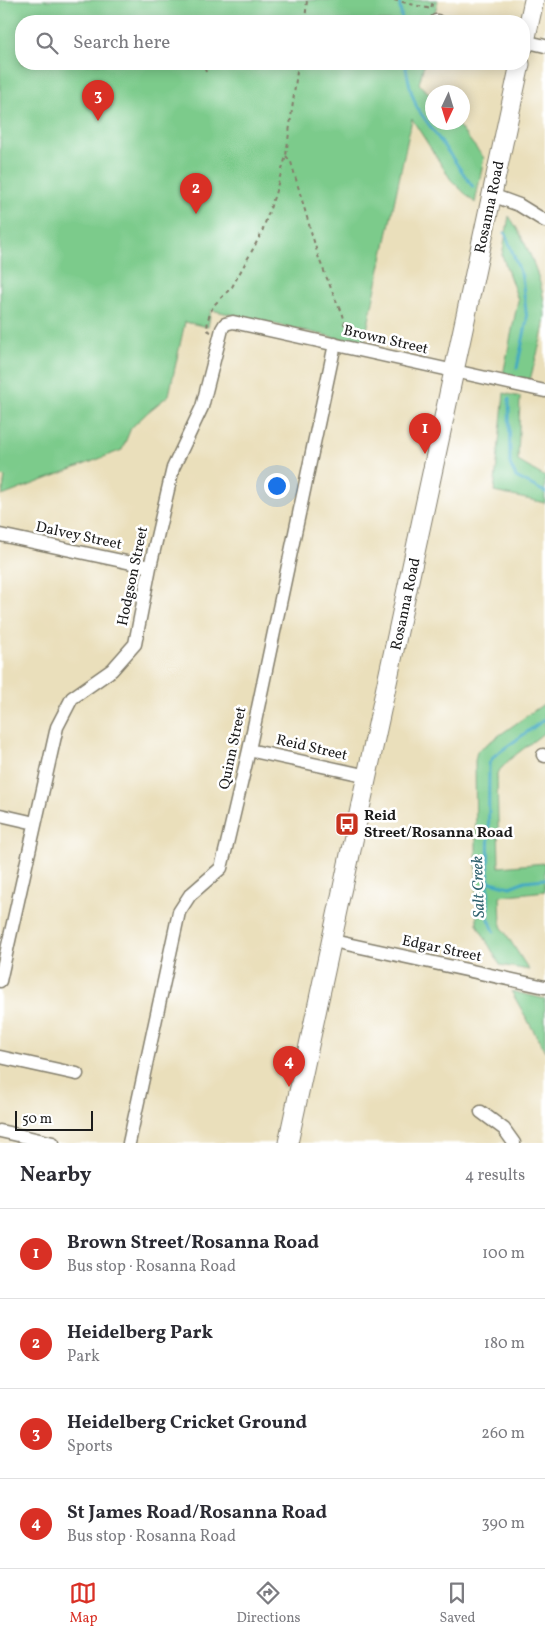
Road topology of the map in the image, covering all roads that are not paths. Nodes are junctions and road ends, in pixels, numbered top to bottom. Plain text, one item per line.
1 (534, 0) edge
2 (530, 17) edge
3 (530, 43) edge
4 (545, 46) edge
5 (519, 70) edge
6 (492, 194) junction
7 (545, 221) edge
8 (221, 332) joint
9 (340, 345) junction
10 (454, 371) junction
11 (545, 391) edge
12 (0, 535) edge
13 (150, 567) junction
14 (249, 750) junction
15 (368, 776) junction
16 (0, 815) edge
17 (35, 823) junction
18 (332, 941) junction
19 (0, 981) edge
20 (545, 987) edge
21 (0, 1057) edge
22 (78, 1074) dead end
23 (480, 1112) dead end
24 (0, 1131) edge
25 (53, 1143) edge
26 (129, 1143) edge
27 (288, 1143) edge
28 (514, 1143) edge

1 - 2 highway
3 - 4 street
5 - 6 highway, Rosanna Road
6 - 7 street
6 - 10 highway, Rosanna Road
8 - 9 street, Brown Street
8 - 13 street, Hodgson Street
9 - 10 street, Brown Street
9 - 14 street, Quinn Street
10 - 11 street, Brown Street
10 - 15 highway, Rosanna Road
12 - 13 street, Dalvey Street
13 - 17 street, Hodgson Street
14 - 15 street, Reid Street
14 - 26 street, Quinn Street
15 - 18 highway, Rosanna Road
16 - 17 street
17 - 19 street, Hodgson Street
18 - 20 street, Edgar Street
18 - 27 highway, Rosanna Road
21 - 22 street
23 - 28 street
24 - 25 street

